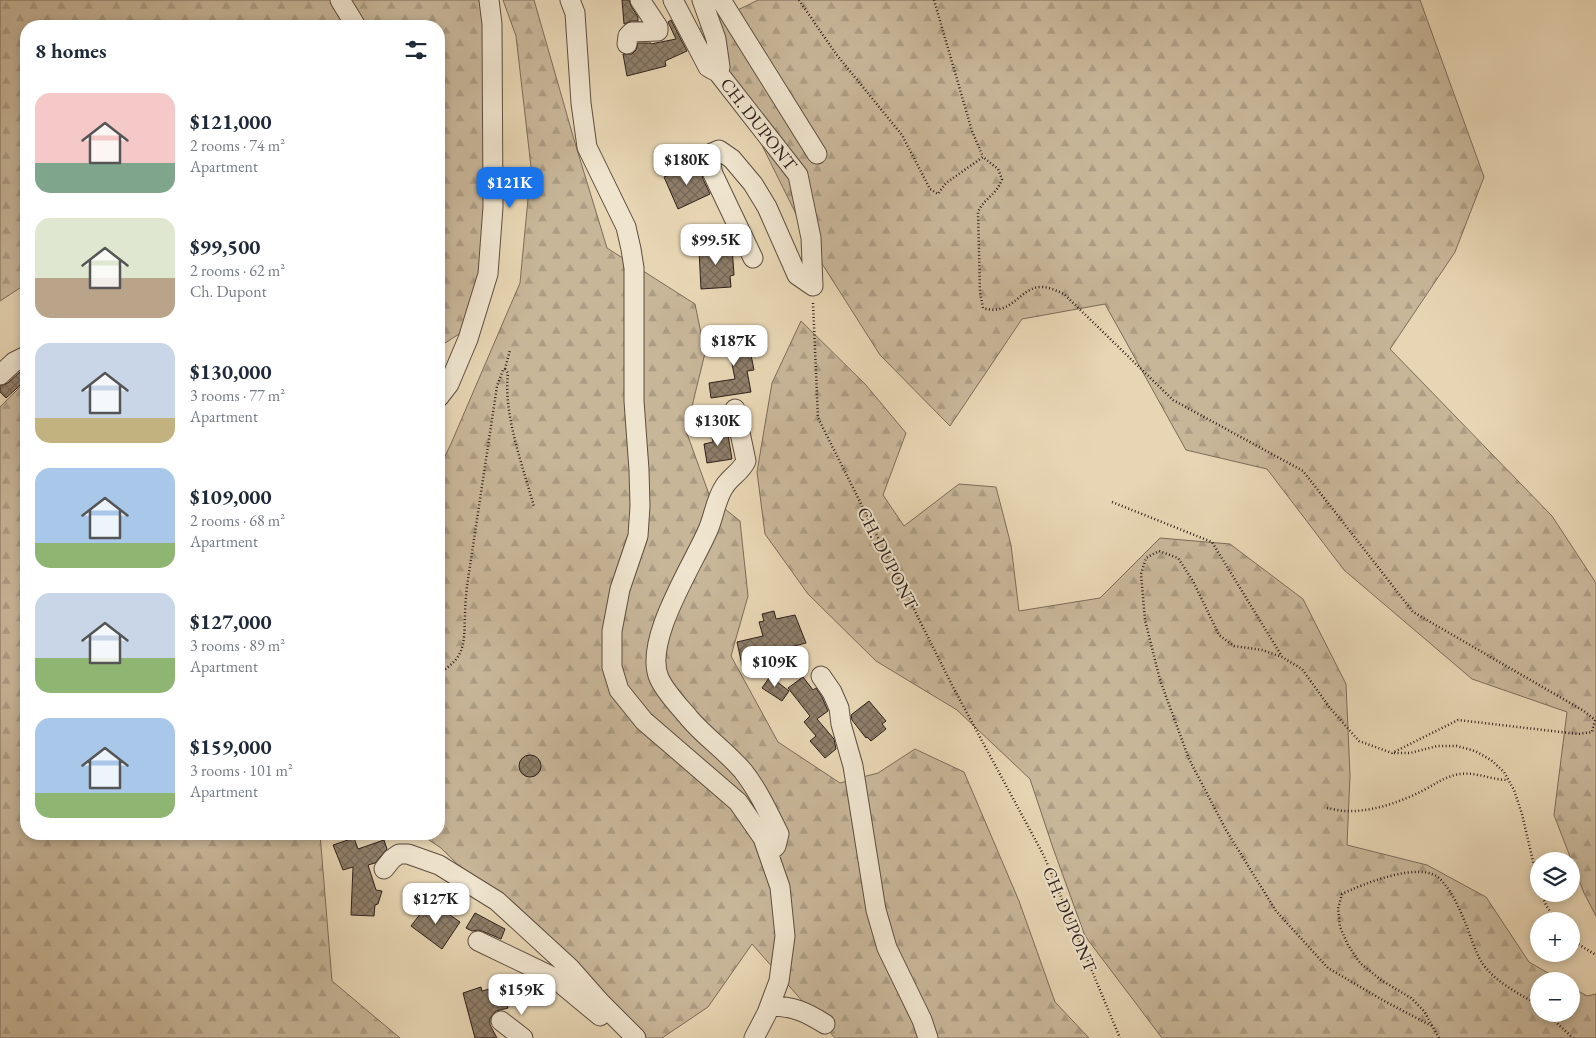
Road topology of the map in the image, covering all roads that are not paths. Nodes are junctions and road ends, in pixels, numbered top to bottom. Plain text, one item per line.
1 (340, 0) edge
2 (489, 0) edge
3 (570, 0) edge
4 (640, 0) edge
5 (673, 0) edge
6 (702, 0) edge
7 (721, 0) edge
8 (352, 20) edge
9 (627, 44) dead end
10 (716, 70) junction
11 (817, 154) dead end
12 (752, 258) dead end
13 (20, 359) edge
14 (0, 375) edge
15 (445, 389) edge
16 (735, 409) dead end
17 (821, 676) dead end
18 (768, 853) junction
19 (384, 869) dead end
20 (478, 941) dead end
21 (770, 1006) junction
22 (501, 1021) dead end
23 (825, 1024) dead end
24 (523, 1038) edge
25 (631, 1038) edge
26 (636, 1038) edge
27 (754, 1038) edge
28 (928, 1038) edge

1 - 8 street
2 - 15 street
3 - 18 street
4 - 9 street
5 - 10 street, CH. DUPONT
6 - 10 street
7 - 11 street
10 - 12 street, CH. DUPONT
13 - 14 street
16 - 18 street
17 - 28 street
18 - 21 street
19 - 26 street
20 - 25 street
21 - 23 street
21 - 27 street
22 - 24 street

